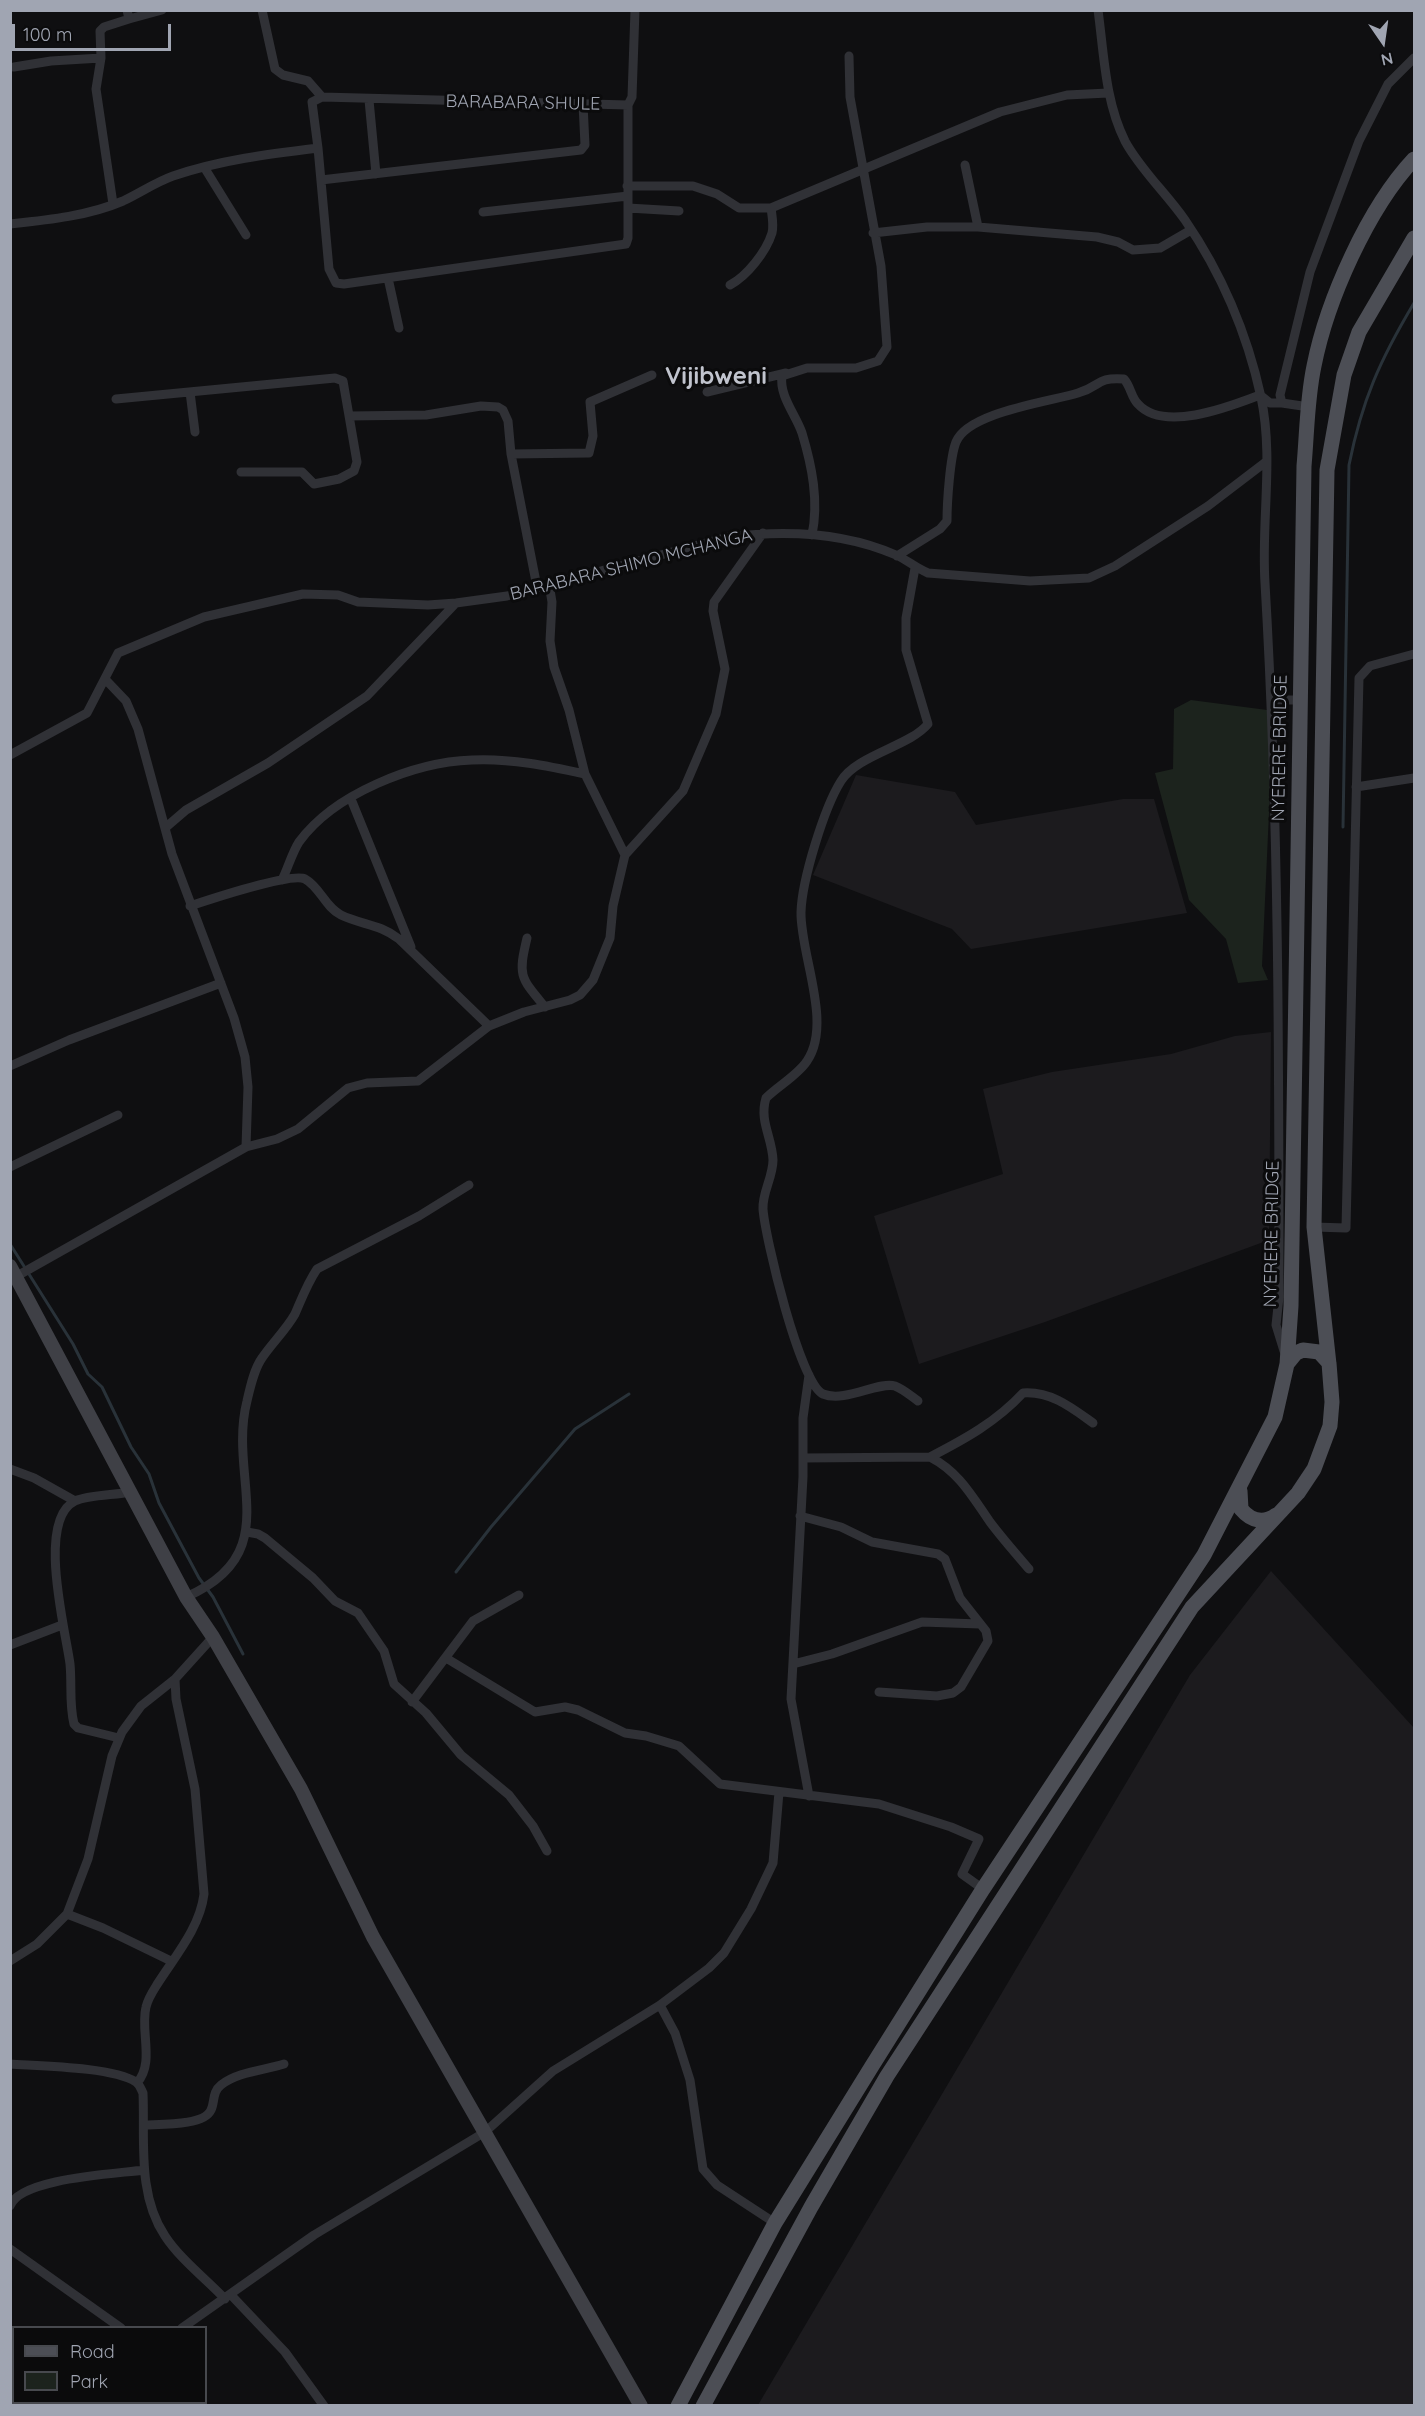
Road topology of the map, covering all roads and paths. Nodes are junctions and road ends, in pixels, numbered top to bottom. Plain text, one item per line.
1 (162, 10) edge
2 (262, 10) edge
3 (635, 10) edge
4 (1098, 10) edge
5 (128, 15) edge
6 (849, 56) dead end
7 (101, 58) junction
8 (1414, 58) edge
9 (14, 67) dead end
10 (1108, 93) junction
11 (322, 97) junction
12 (369, 99) junction
13 (583, 104) junction
14 (628, 105) junction
15 (318, 148) junction
16 (1414, 159) edge
17 (965, 165) dead end
18 (204, 167) junction
19 (862, 170) junction
20 (376, 174) junction
21 (321, 180) junction
22 (628, 191) junction
23 (113, 204) junction
24 (628, 208) junction
25 (771, 208) junction
26 (679, 211) dead end
27 (483, 212) dead end
28 (10, 224) edge
29 (978, 227) junction
30 (1191, 230) junction
31 (873, 233) junction
32 (246, 235) dead end
33 (1414, 238) edge
34 (388, 278) junction
35 (730, 285) dead end
36 (399, 328) dead end
37 (786, 373) junction
38 (652, 375) dead end
39 (190, 392) junction
40 (707, 392) dead end
41 (1260, 395) junction
42 (116, 399) dead end
43 (1282, 403) junction
44 (1309, 407) junction
45 (349, 416) junction
46 (195, 432) dead end
47 (511, 454) junction
48 (1267, 461) junction
49 (241, 472) dead end
50 (764, 532) junction
51 (812, 536) junction
52 (897, 556) junction
53 (915, 568) junction
54 (549, 584) junction
55 (537, 587) junction
56 (456, 603) junction
57 (1414, 654) edge
58 (105, 679) junction
59 (1272, 700) junction
60 (1300, 700) junction
61 (10, 755) edge
62 (585, 774) junction
63 (1414, 778) edge
64 (1356, 787) junction
65 (351, 799) junction
66 (165, 828) junction
67 (625, 855) junction
68 (282, 880) junction
69 (190, 906) junction
70 (527, 938) dead end
71 (412, 950) junction
72 (221, 983) junction
73 (544, 1007) junction
74 (489, 1026) junction
75 (10, 1066) edge
76 (118, 1115) dead end
77 (246, 1147) junction
78 (10, 1167) edge
79 (469, 1185) dead end
80 (1314, 1227) junction
81 (12, 1270) edge
82 (1287, 1364) junction
83 (1330, 1371) junction
84 (809, 1375) junction
85 (918, 1401) dead end
86 (1093, 1424) dead end
87 (930, 1457) junction
88 (803, 1458) junction
89 (10, 1469) edge
90 (1242, 1485) junction
91 (130, 1492) junction
92 (75, 1501) junction
93 (1281, 1511) junction
94 (800, 1516) junction
95 (247, 1532) junction
96 (1029, 1569) dead end
97 (519, 1595) dead end
98 (186, 1597) junction
99 (980, 1624) junction
100 (62, 1625) junction
101 (213, 1636) junction
102 (10, 1645) edge
103 (446, 1658) junction
104 (793, 1664) junction
105 (175, 1679) junction
106 (879, 1692) dead end
107 (412, 1702) junction
108 (119, 1738) junction
109 (779, 1792) junction
110 (809, 1796) junction
111 (547, 1851) dead end
112 (983, 1889) junction
113 (67, 1914) junction
114 (10, 1961) edge
115 (171, 1961) junction
116 (660, 2005) junction
117 (10, 2064) edge
118 (284, 2064) dead end
119 (137, 2083) junction
120 (144, 2125) junction
121 (485, 2132) junction
122 (144, 2170) junction
123 (10, 2206) edge
124 (775, 2223) junction
125 (10, 2249) edge
126 (228, 2297) junction
127 (118, 2326) edge
128 (185, 2326) edge
129 (324, 2406) edge
130 (640, 2406) edge
131 (678, 2406) edge
132 (703, 2406) edge

1 - 5 street
2 - 11 street
3 - 14 street
4 - 10 street
5 - 7 street
6 - 19 street
7 - 9 street
7 - 23 street
8 - 43 street
10 - 19 street
10 - 30 street
11 - 12 street, BARABARA SHULE
11 - 15 street
12 - 13 street, BARABARA SHULE
12 - 20 street
13 - 14 street, BARABARA SHULE
13 - 20 street
14 - 22 street
15 - 18 street
15 - 21 street
16 - 44 main road, NYERERE BRIDGE
17 - 29 street
18 - 23 street
18 - 32 street
19 - 25 street
19 - 31 street
20 - 21 street
21 - 34 street
22 - 24 street
22 - 25 street
22 - 27 street
23 - 28 street
24 - 26 street
24 - 34 street
25 - 35 street
29 - 30 street
29 - 31 street
30 - 41 street
31 - 37 street
33 - 80 main road
34 - 36 street
37 - 40 street
37 - 51 street
38 - 47 street
39 - 42 street
39 - 45 street
39 - 46 street
41 - 43 street
41 - 48 street
41 - 52 street
43 - 44 street
44 - 60 main road, NYERERE BRIDGE
45 - 47 street
45 - 49 street
47 - 55 street
48 - 53 street, BARABARA SHIMO MCHANGA
48 - 59 street
50 - 51 street, BARABARA SHIMO MCHANGA
50 - 54 street, BARABARA SHIMO MCHANGA
50 - 67 street
51 - 52 street, BARABARA SHIMO MCHANGA
52 - 53 street, BARABARA SHIMO MCHANGA
53 - 84 street
54 - 55 street, BARABARA SHIMO MCHANGA
54 - 62 street
55 - 56 street, BARABARA SHIMO MCHANGA
56 - 58 street, BARABARA SHIMO MCHANGA
56 - 66 street
57 - 64 street
58 - 61 street, BARABARA SHIMO MCHANGA
58 - 66 street
59 - 60 street
59 - 82 street
60 - 82 main road, NYERERE BRIDGE
62 - 65 street
62 - 67 street
63 - 64 street
64 - 80 street
65 - 68 street
65 - 71 street
66 - 69 street
67 - 73 street
68 - 69 street
68 - 71 street
69 - 72 street
70 - 73 street
71 - 74 street
72 - 75 street
72 - 77 street
73 - 74 street
74 - 77 street
76 - 78 street
77 - 81 street
79 - 95 street
80 - 83 main road
81 - 91 street
82 - 83 main road
82 - 90 main road, NYERERE BRIDGE
83 - 93 main road
84 - 85 street
84 - 88 street
86 - 87 street
87 - 88 street
87 - 96 street
88 - 94 street
89 - 92 street
90 - 93 main road
90 - 112 main road, NYERERE BRIDGE
91 - 92 street
91 - 98 street
92 - 100 street
93 - 132 main road
94 - 99 street
94 - 104 street
95 - 98 street
95 - 107 street
97 - 103 street
98 - 101 street
99 - 104 street
99 - 106 street
100 - 102 street
100 - 108 street
101 - 105 street
101 - 121 street
103 - 107 street
103 - 109 street
104 - 110 street
105 - 108 street
105 - 115 street
107 - 111 street
108 - 113 street
109 - 110 street
109 - 116 street
110 - 112 street
112 - 124 main road, NYERERE BRIDGE
113 - 114 street
113 - 115 street
115 - 119 street
116 - 121 street
116 - 124 street
117 - 119 street
118 - 120 street
119 - 120 street
120 - 122 street
121 - 126 street
121 - 130 street
122 - 123 street
122 - 126 street
124 - 131 main road, NYERERE BRIDGE
125 - 127 street
126 - 128 street
126 - 129 street

